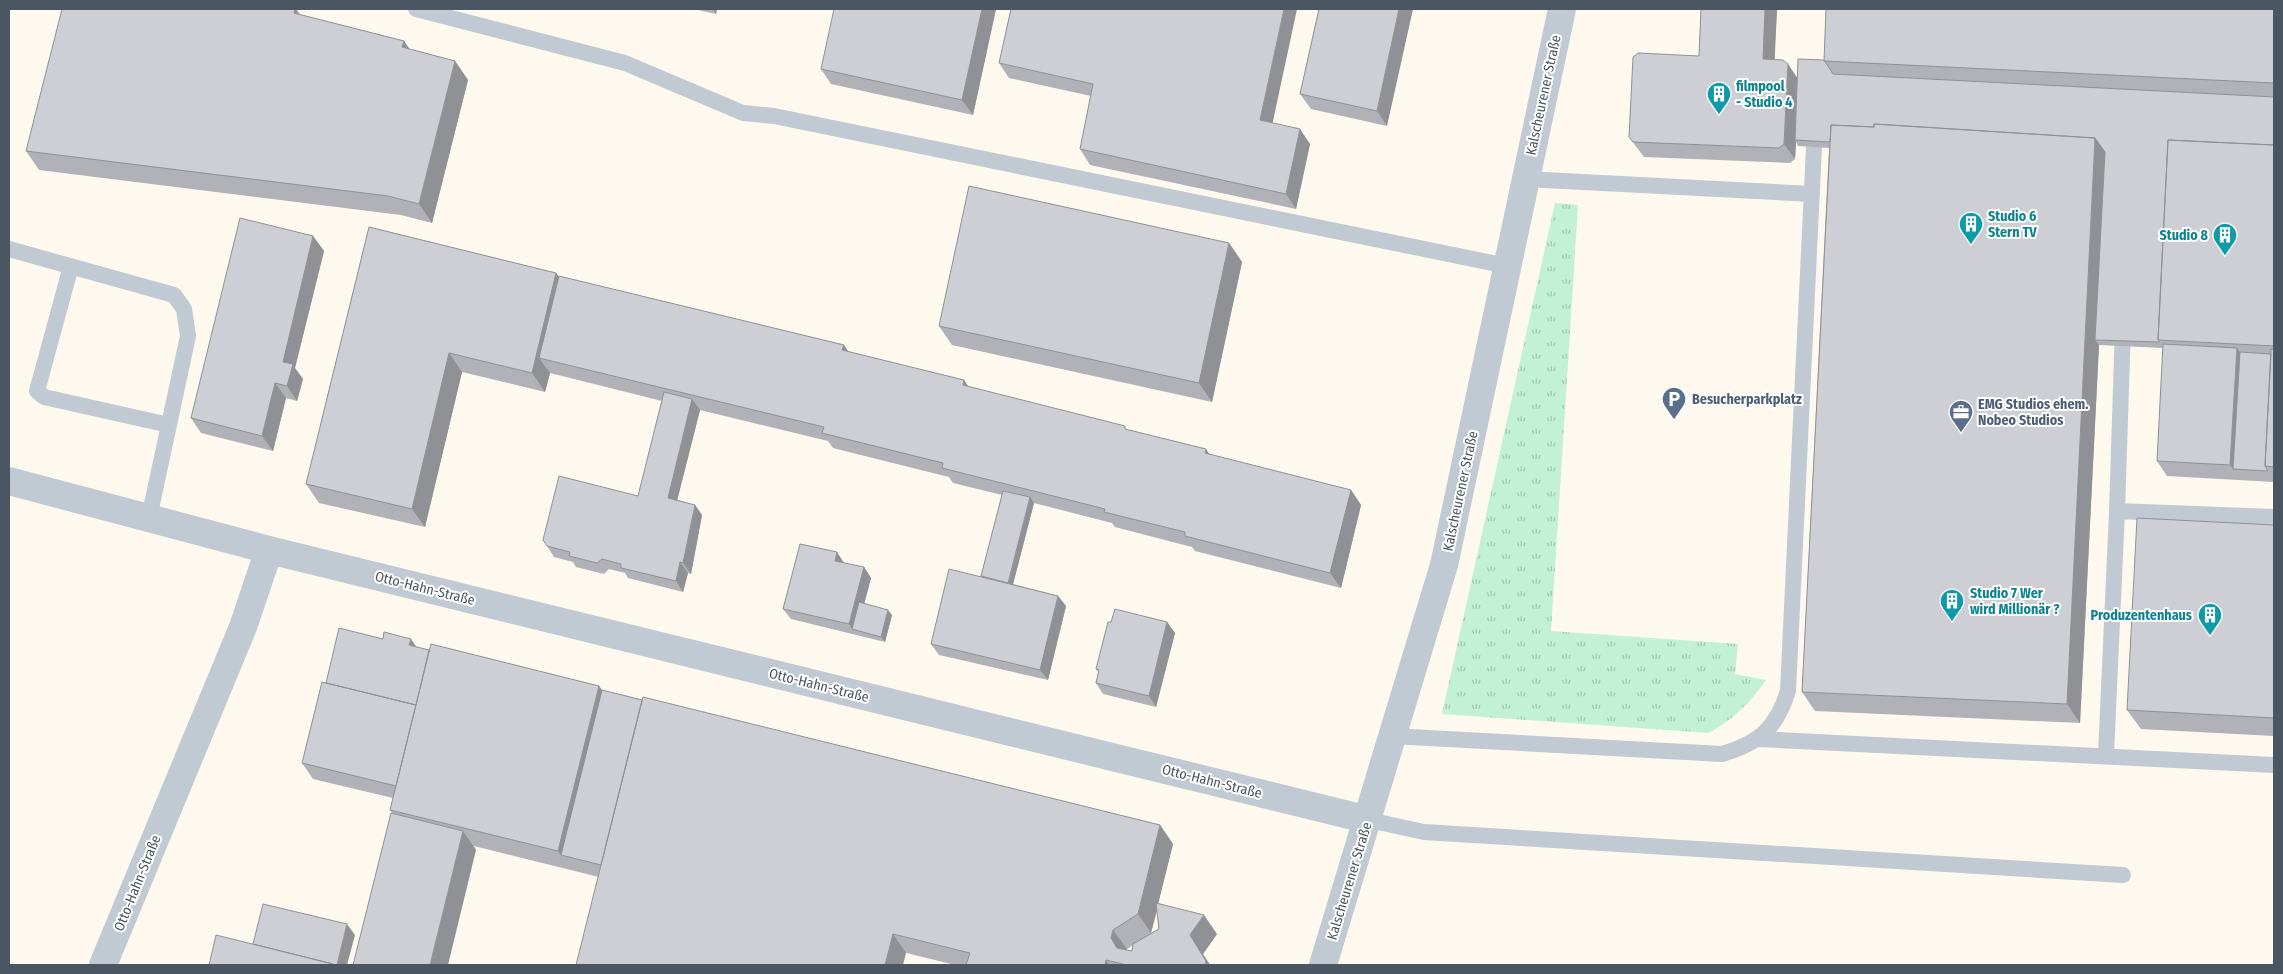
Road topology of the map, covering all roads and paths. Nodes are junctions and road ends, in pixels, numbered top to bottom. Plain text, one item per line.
1 (416, 9) edge
2 (1562, 9) edge
3 (1825, 115) edge
4 (1525, 179) junction
5 (1812, 194) junction
6 (9, 249) edge
7 (70, 266) junction
8 (1507, 266) junction
9 (2124, 314) edge
10 (169, 425) junction
11 (9, 481) edge
12 (2117, 511) junction
13 (2274, 517) edge
14 (150, 518) junction
15 (269, 550) junction
16 (1392, 736) junction
17 (1758, 739) junction
18 (2106, 756) junction
19 (2274, 765) edge
20 (1369, 820) junction
21 (2123, 875) dead end
22 (104, 965) edge
23 (1323, 965) edge

1 - 8 lane
2 - 4 street, Kalscheurener Straße
3 - 5 lane
4 - 5 lane
4 - 8 street, Kalscheurener Straße
5 - 17 lane
6 - 7 lane
7 - 10 lane
7 - 10 lane
8 - 16 street, Kalscheurener Straße
9 - 12 lane
10 - 14 lane
11 - 14 street, Otto-Hahn-Straße
12 - 13 lane
12 - 18 lane
14 - 15 street, Otto-Hahn-Straße
15 - 20 street, Otto-Hahn-Straße
15 - 22 street, Otto-Hahn-Straße
16 - 17 lane
16 - 20 street, Kalscheurener Straße
17 - 18 lane
18 - 19 lane
20 - 21 lane
20 - 23 street, Kalscheurener Straße

